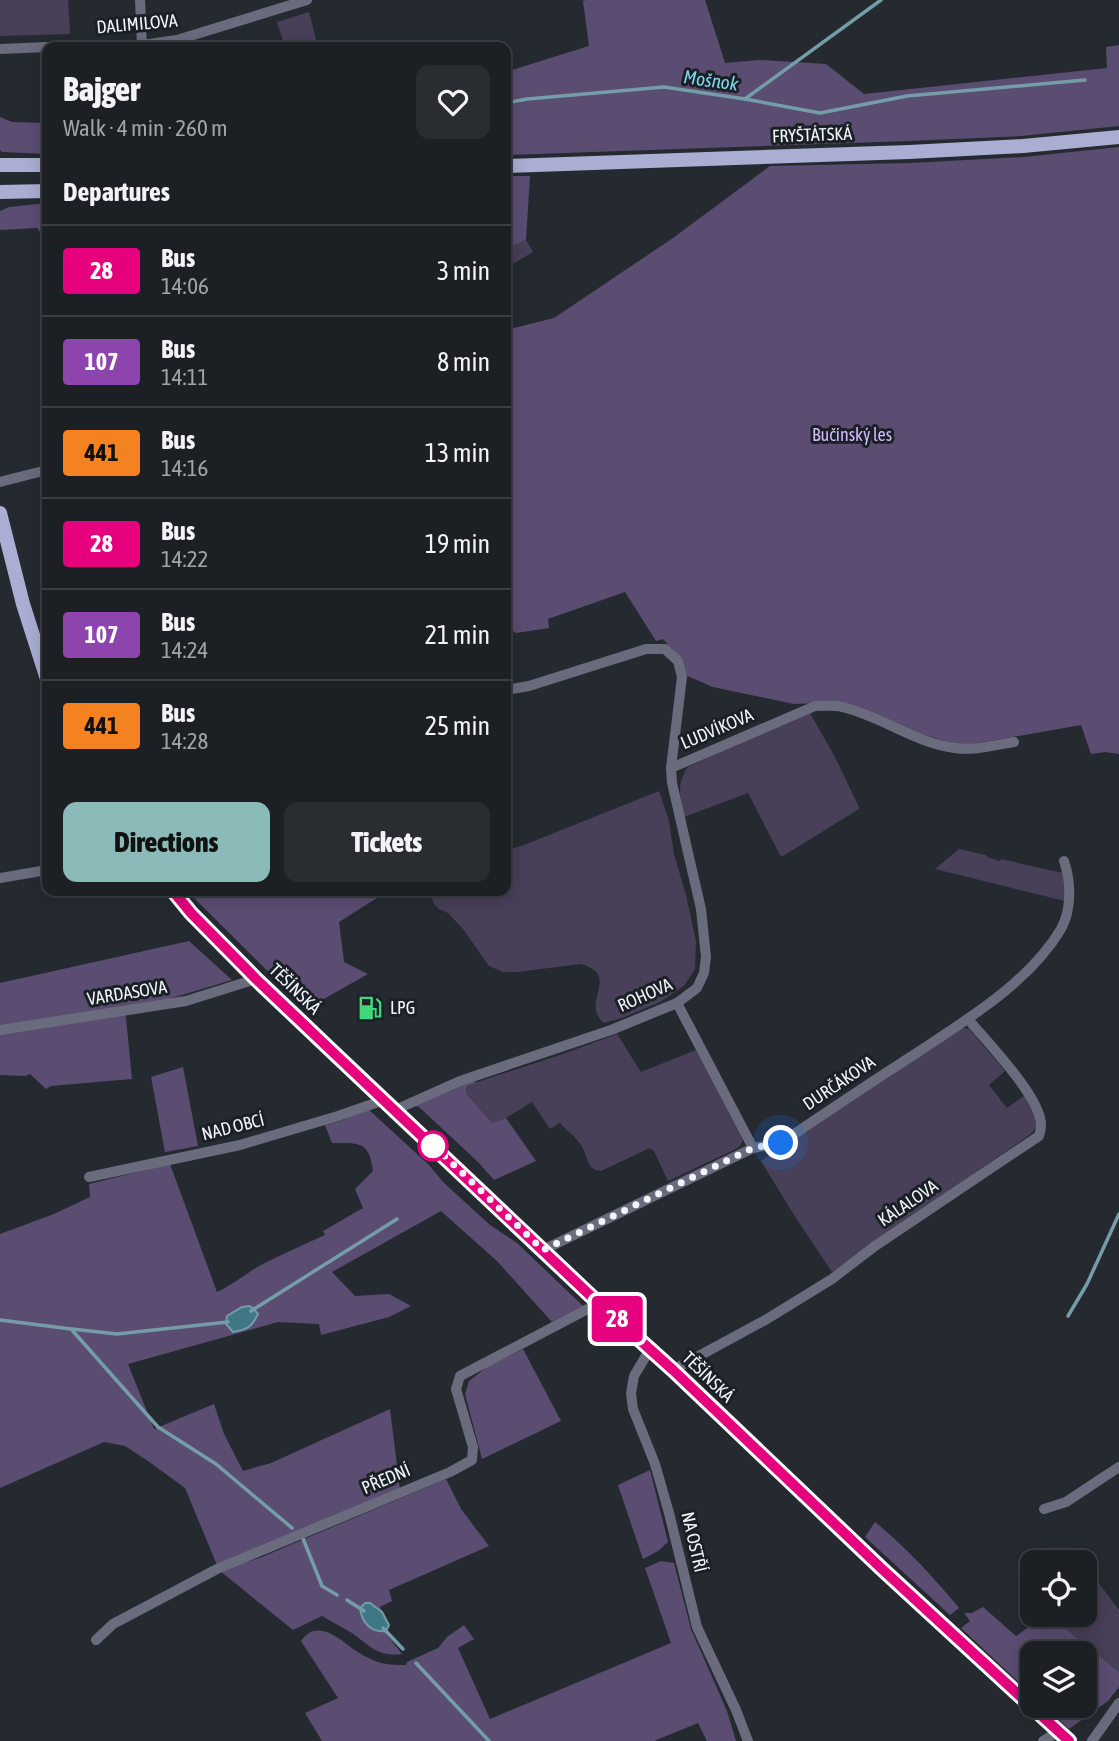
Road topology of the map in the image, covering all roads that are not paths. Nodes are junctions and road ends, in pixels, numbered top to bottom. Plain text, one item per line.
1 (140, 0) edge
2 (307, 0) edge
3 (142, 42) edge
4 (163, 42) edge
5 (42, 47) edge
6 (0, 49) edge
7 (1119, 136) edge
8 (0, 165) edge
9 (42, 165) edge
10 (511, 166) edge
11 (42, 191) edge
12 (0, 192) edge
13 (42, 471) edge
14 (0, 482) edge
15 (0, 513) edge
16 (2, 529) edge
17 (42, 654) edge
18 (511, 689) edge
19 (1014, 742) dead end
20 (671, 768) junction
21 (1064, 861) dead end
22 (42, 871) edge
23 (2, 878) edge
24 (177, 896) edge
25 (256, 979) junction
26 (677, 1003) junction
27 (968, 1018) junction
28 (0, 1030) edge
29 (389, 1105) junction
30 (753, 1148) junction
31 (89, 1177) dead end
32 (543, 1250) junction
33 (599, 1303) junction
34 (650, 1349) junction
35 (673, 1370) junction
36 (1119, 1467) edge
37 (1044, 1508) dead end
38 (96, 1640) dead end
39 (1119, 1703) edge
40 (1064, 1736) edge
41 (748, 1741) edge
42 (1043, 1741) edge
43 (1092, 1741) edge

1 - 3 street
2 - 4 street, DALIMILOVA
5 - 6 street, DALIMILOVA
7 - 10 main road, FRYŠTÁTSKÁ
8 - 9 main road
11 - 12 main road
13 - 14 street
15 - 16 main road
16 - 17 main road
18 - 20 street, LUDVÍKOVA
19 - 20 street, LUDVÍKOVA
20 - 26 street, ROHOVA
21 - 27 street, DURČÁKOVA
22 - 23 street
24 - 25 main road, TĚŠÍNSKÁ
25 - 28 street, VARDASOVA
25 - 29 main road, TĚŠÍNSKÁ
26 - 29 street, ROHOVA
26 - 30 street
27 - 30 street, DURČÁKOVA
27 - 35 street, KÁLALOVA
29 - 31 street, NAD OBCÍ
29 - 32 main road, TĚŠÍNSKÁ
30 - 32 street, DURČÁKOVA
32 - 33 main road, TĚŠÍNSKÁ
33 - 34 main road, TĚŠÍNSKÁ
33 - 38 street, PŘEDNÍ
34 - 35 main road, TĚŠÍNSKÁ
34 - 41 street, NA OSTŘÍ
35 - 40 main road, TĚŠÍNSKÁ
36 - 37 street
39 - 43 street
40 - 42 street

